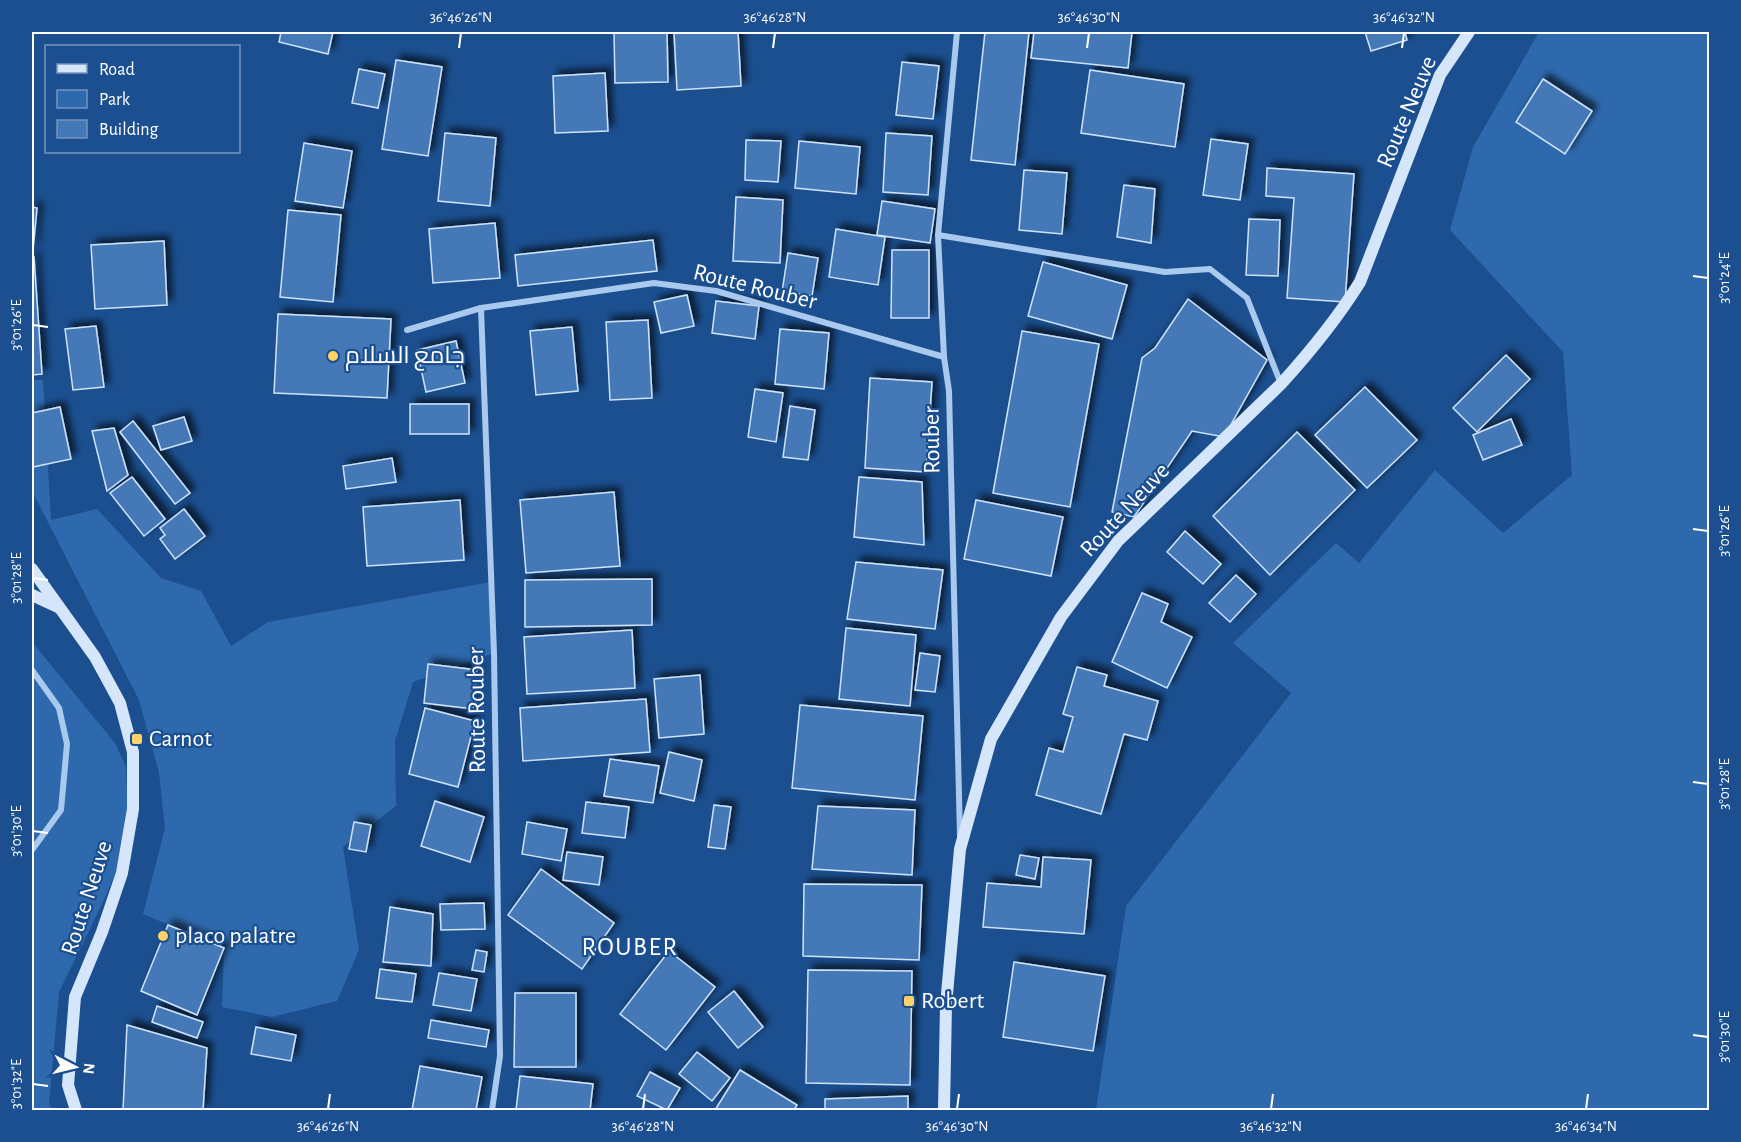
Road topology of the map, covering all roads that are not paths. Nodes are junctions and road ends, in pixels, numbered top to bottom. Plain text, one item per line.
1 (957, 32) edge
2 (1469, 32) edge
3 (938, 235) junction
4 (481, 308) junction
5 (407, 330) dead end
6 (944, 357) junction
7 (1281, 384) junction
8 (32, 569) edge
9 (32, 595) edge
10 (60, 608) junction
11 (32, 670) edge
12 (960, 849) junction
13 (32, 850) edge
14 (76, 1110) edge
15 (492, 1110) edge
16 (944, 1110) edge

1 - 3 street, Rouber
2 - 7 main road, Route Neuve
3 - 6 street, Rouber
3 - 7 street
4 - 5 street, Route Rouber
4 - 6 street, Route Rouber
4 - 15 street, Route Rouber
6 - 12 street, Rouber
7 - 12 main road, Route Neuve
8 - 10 main road, Route Neuve
9 - 10 main road
10 - 14 main road, Route Neuve
11 - 13 street
12 - 16 main road, Route Neuve

